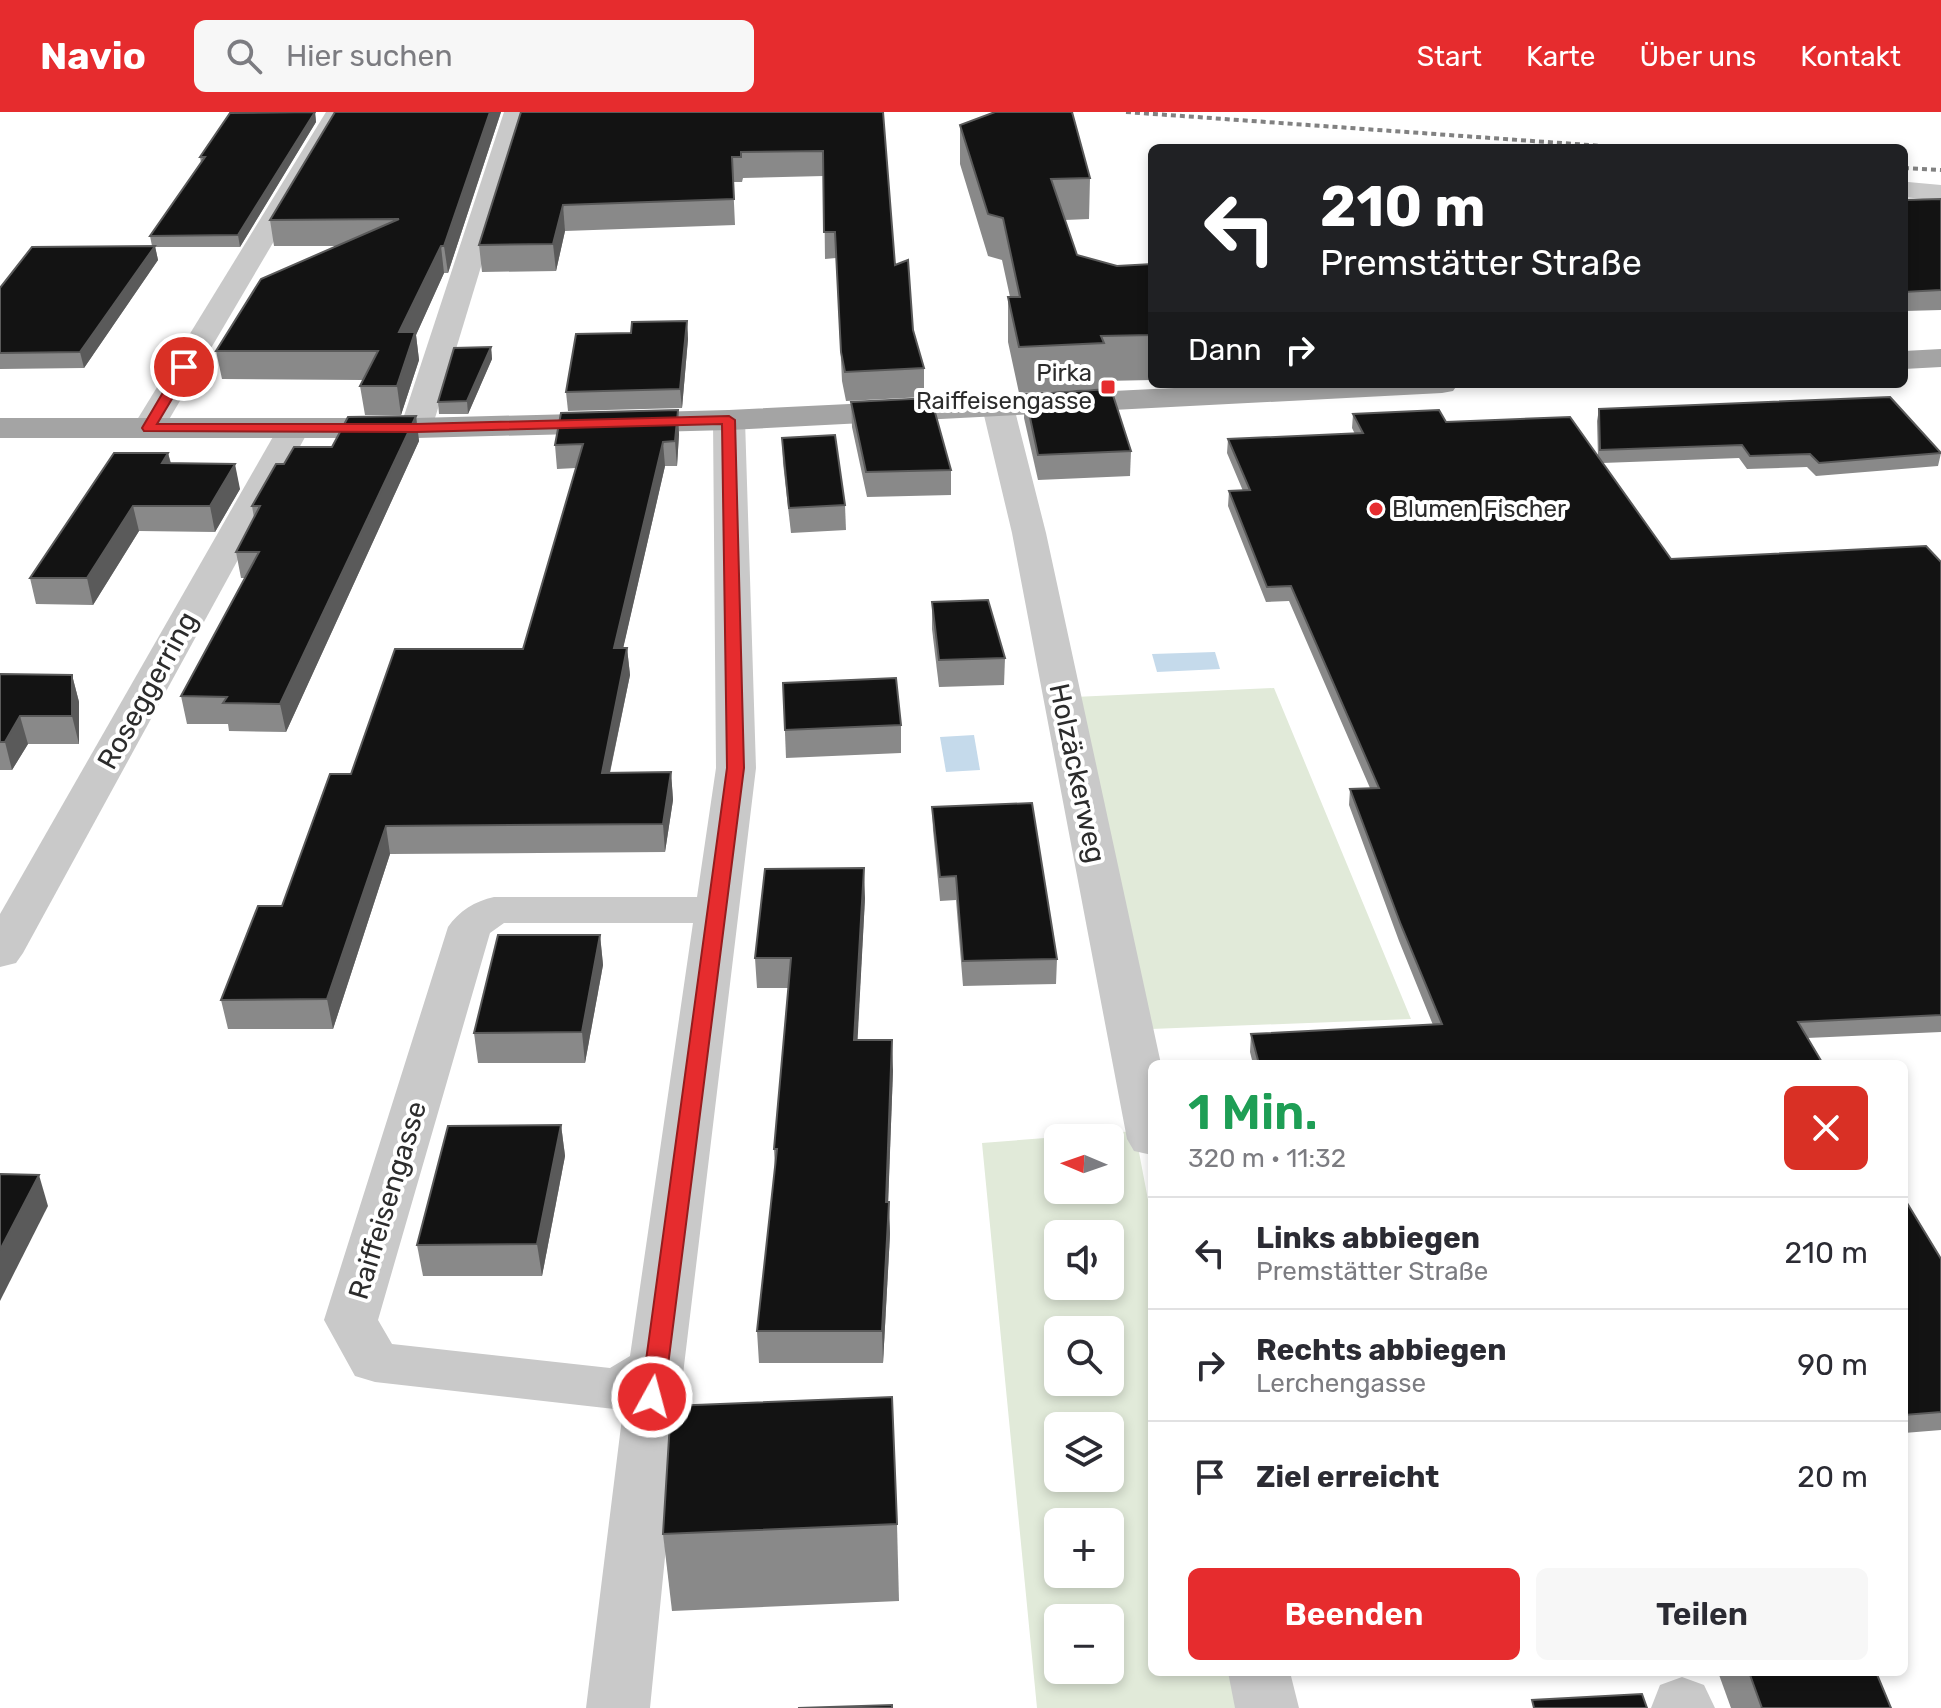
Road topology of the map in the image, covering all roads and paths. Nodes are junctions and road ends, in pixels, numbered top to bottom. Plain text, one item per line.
1 (338, 112) edge
2 (516, 112) edge
3 (1908, 190) dead end
4 (1941, 193) edge
5 (1941, 358) edge
6 (1908, 360) edge
7 (1309, 388) edge
8 (998, 407) junction
9 (729, 420) junction
10 (0, 428) edge
11 (148, 428) junction
12 (294, 428) junction
13 (416, 428) junction
14 (718, 910) junction
15 (0, 953) edge
16 (1148, 1119) edge
17 (656, 1366) junction
18 (1260, 1676) edge
19 (618, 1708) edge
20 (1267, 1708) edge

1 - 11 street
2 - 13 street
3 - 4 street
5 - 6 main road
7 - 8 main road
8 - 9 main road
8 - 16 street, Holzäckerweg
9 - 13 main road
9 - 14 street
10 - 11 main road
11 - 12 main road
12 - 13 main road
12 - 15 street, Roseggerring
14 - 17 street
14 - 17 street, Raiffeisengasse
17 - 19 street
18 - 20 street

